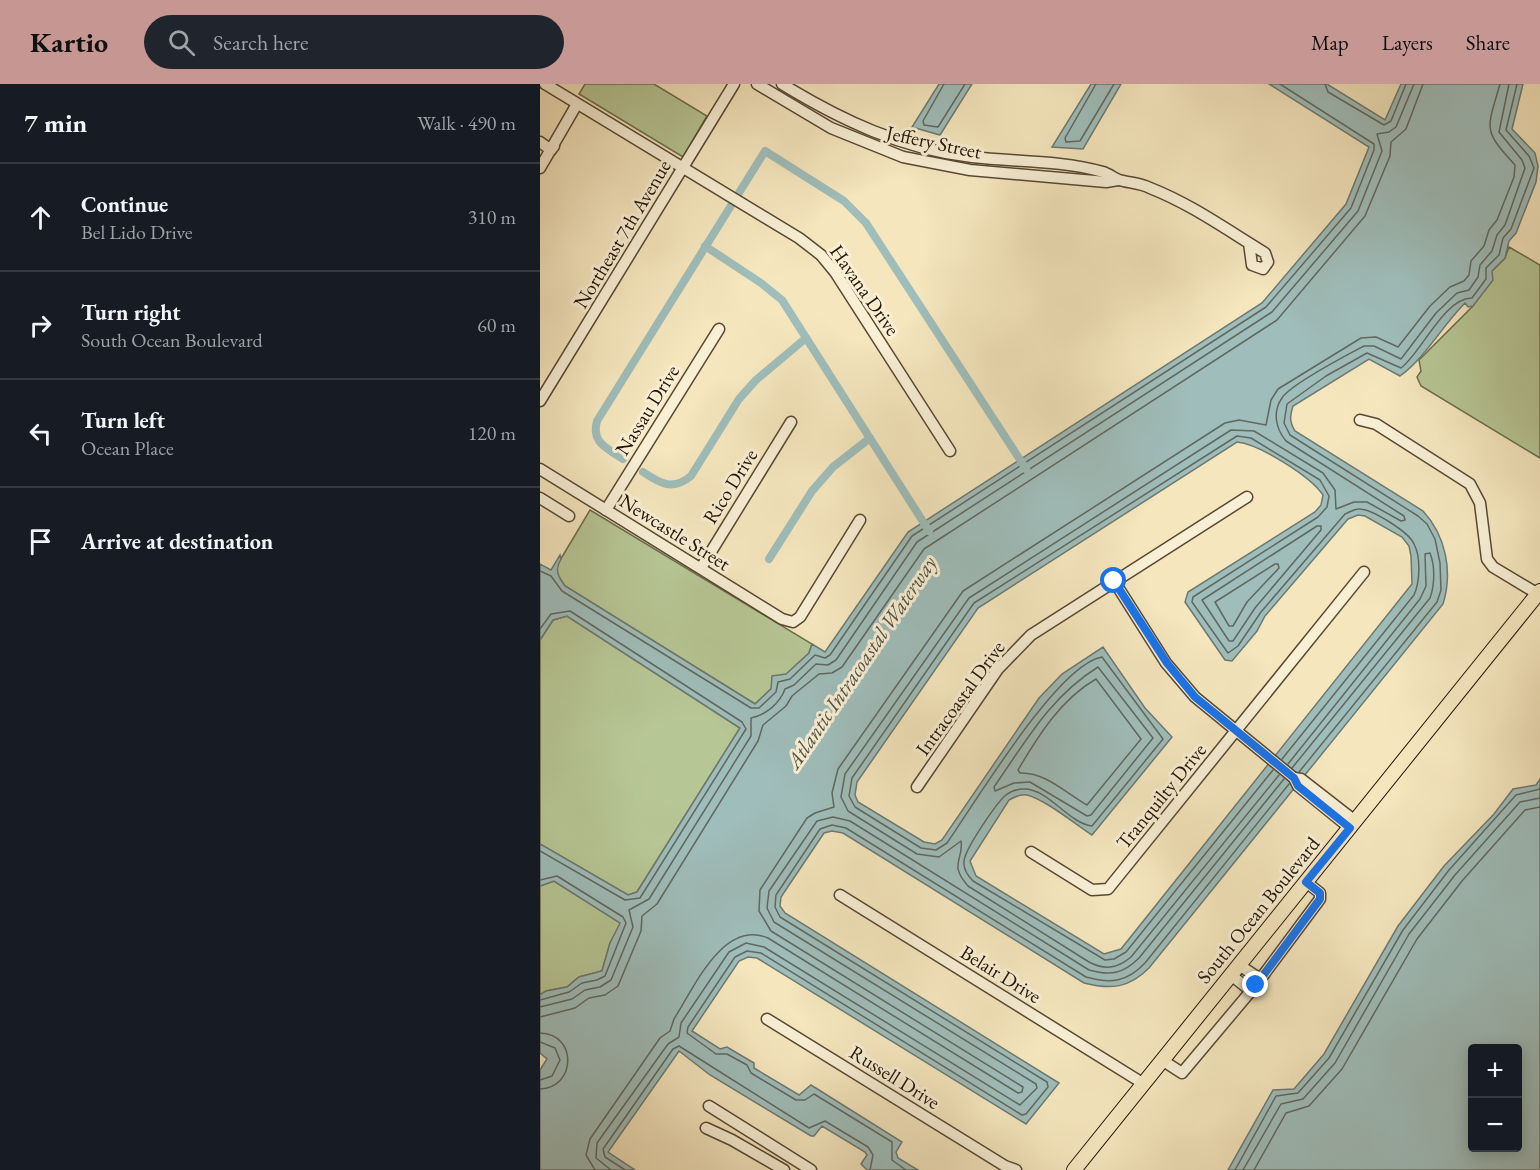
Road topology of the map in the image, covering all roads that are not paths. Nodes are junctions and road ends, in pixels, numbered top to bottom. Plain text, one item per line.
1 (545, 84) edge
2 (734, 84) edge
3 (757, 84) edge
4 (782, 84) edge
5 (577, 104) dead end
6 (853, 124) junction
7 (848, 136) junction
8 (540, 142) edge
9 (551, 150) junction
10 (684, 167) junction
11 (540, 168) edge
12 (1119, 180) junction
13 (1249, 243) dead end
14 (719, 329) dead end
15 (540, 401) edge
16 (1360, 420) dead end
17 (791, 422) dead end
18 (950, 451) dead end
19 (540, 470) edge
20 (1247, 496) dead end
21 (540, 498) edge
22 (606, 510) junction
23 (569, 516) dead end
24 (860, 520) dead end
25 (700, 568) junction
26 (1364, 572) dead end
27 (1114, 581) junction
28 (1539, 593) edge
29 (1235, 732) junction
30 (918, 787) dead end
31 (1352, 824) junction
32 (1031, 852) dead end
33 (1306, 882) junction
34 (840, 895) dead end
35 (1235, 970) junction
36 (1260, 979) junction
37 (1251, 992) junction
38 (766, 1019) dead end
39 (1162, 1060) junction
40 (1144, 1083) junction
41 (710, 1106) dead end
42 (706, 1128) dead end
43 (1010, 1169) edge
44 (784, 1170) edge
45 (811, 1170) edge
46 (1074, 1170) edge

1 - 10 street, Havana Drive
2 - 10 street, Northeast 7th Avenue
3 - 7 street, Jeffery Street
4 - 6 street, Jeffery Street
5 - 9 street
6 - 7 street
6 - 12 street, Jeffery Street
7 - 12 street, Jeffery Street
8 - 9 street
9 - 11 street
10 - 15 street, Northeast 7th Avenue
10 - 18 street, Havana Drive
12 - 13 street, Jeffery Street
14 - 22 street, Nassau Drive
16 - 28 street
17 - 25 street, Rico Drive
19 - 22 street, Newcastle Street
20 - 27 street, Intracoastal Drive
21 - 23 street
22 - 25 street, Newcastle Street
24 - 25 street, Newcastle Street
26 - 29 street, Tranquilty Drive
27 - 29 street
27 - 30 street, Intracoastal Drive
28 - 31 main road, South Ocean Boulevard
29 - 31 street
29 - 32 street, Tranquilty Drive
31 - 33 main road, South Ocean Boulevard
33 - 35 main road, South Ocean Boulevard
33 - 36 street
34 - 40 street, Belair Drive
35 - 36 street
35 - 37 street
35 - 39 main road, South Ocean Boulevard
36 - 37 street
37 - 39 street
38 - 43 street, Russell Drive
39 - 40 main road, South Ocean Boulevard
40 - 46 main road, South Ocean Boulevard
41 - 45 street
42 - 44 street

